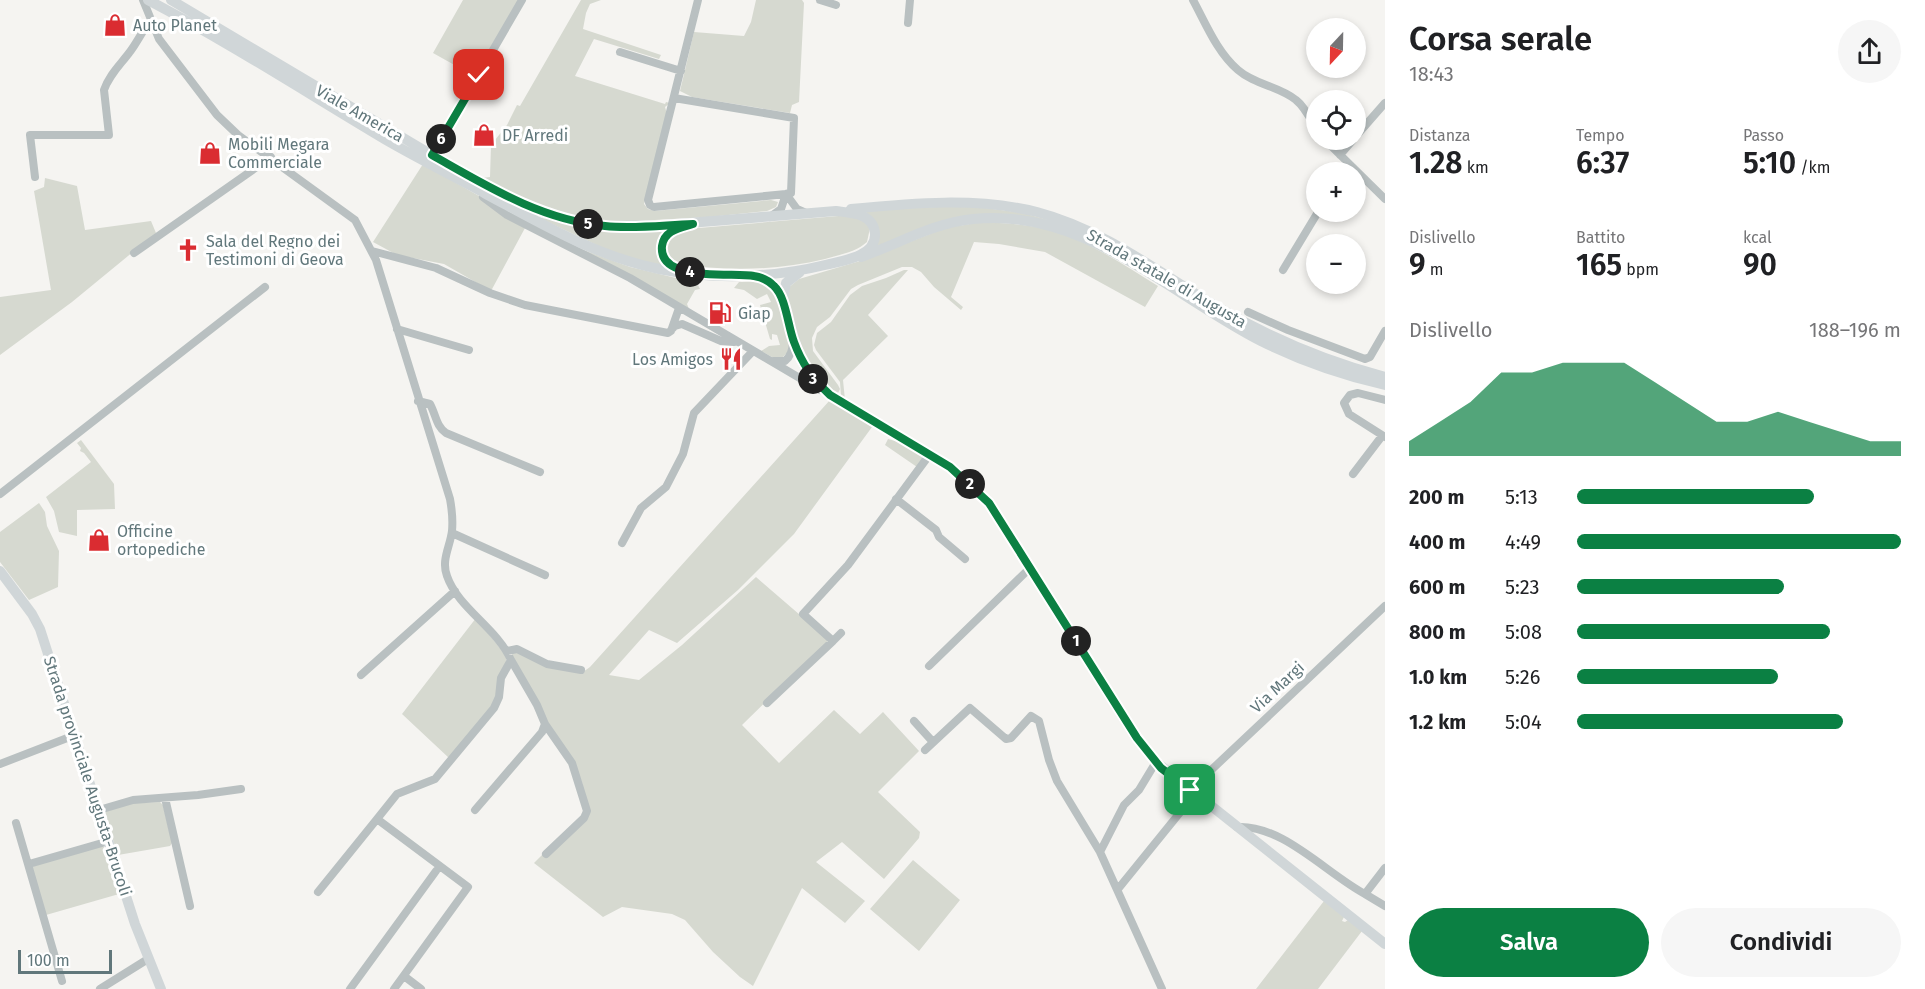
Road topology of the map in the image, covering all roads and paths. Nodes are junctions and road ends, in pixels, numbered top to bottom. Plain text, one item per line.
1 (143, 0) edge
2 (171, 0) edge
3 (522, 0) edge
4 (698, 0) edge
5 (820, 0) edge
6 (910, 0) edge
7 (1193, 0) edge
8 (153, 1) edge
9 (836, 5) dead end
10 (150, 18) junction
11 (908, 23) dead end
12 (620, 52) dead end
13 (681, 71) junction
14 (675, 98) junction
15 (1385, 103) edge
16 (1306, 112) edge
17 (1366, 125) edge
18 (1335, 150) edge
19 (1344, 150) edge
20 (432, 155) junction
21 (1340, 155) junction
22 (271, 157) junction
23 (1345, 162) edge
24 (35, 177) dead end
25 (1366, 183) edge
26 (469, 185) junction
27 (786, 194) junction
28 (1385, 199) edge
29 (836, 211) junction
30 (806, 213) junction
31 (770, 217) junction
32 (1312, 222) edge
33 (693, 224) junction
34 (372, 251) junction
35 (134, 254) dead end
36 (852, 259) junction
37 (1283, 270) dead end
38 (802, 271) junction
39 (696, 274) junction
40 (754, 276) junction
41 (265, 287) dead end
42 (783, 304) junction
43 (679, 308) junction
44 (1248, 312) dead end
45 (397, 329) junction
46 (671, 331) junction
47 (1385, 331) edge
48 (793, 341) junction
49 (740, 344) junction
50 (469, 350) dead end
51 (753, 351) junction
52 (769, 360) junction
53 (785, 362) junction
54 (802, 374) junction
55 (1385, 377) edge
56 (1385, 385) edge
57 (1385, 400) edge
58 (418, 401) junction
59 (1384, 437) edge
60 (930, 454) junction
61 (540, 472) dead end
62 (1353, 474) dead end
63 (0, 494) edge
64 (896, 499) junction
65 (452, 533) junction
66 (622, 543) dead end
67 (966, 559) dead end
68 (1030, 568) junction
69 (0, 571) edge
70 (545, 575) dead end
71 (454, 591) junction
72 (1385, 606) edge
73 (841, 633) dead end
74 (833, 641) junction
75 (507, 651) junction
76 (511, 660) junction
77 (929, 666) dead end
78 (581, 670) dead end
79 (361, 675) dead end
80 (767, 703) dead end
81 (914, 720) dead end
82 (545, 724) junction
83 (75, 735) junction
84 (933, 742) junction
85 (924, 750) dead end
86 (1156, 762) junction
87 (0, 764) edge
88 (240, 789) dead end
89 (1192, 792) junction
90 (165, 798) junction
91 (99, 810) junction
92 (475, 810) dead end
93 (377, 819) junction
94 (16, 823) dead end
95 (1237, 827) junction
96 (109, 841) junction
97 (1100, 852) junction
98 (546, 854) dead end
99 (29, 864) junction
100 (1385, 868) edge
101 (436, 871) dead end
102 (1118, 889) junction
103 (318, 892) dead end
104 (1365, 894) junction
105 (190, 906) dead end
106 (1385, 906) edge
107 (1385, 944) edge
108 (148, 959) junction
109 (404, 976) junction
110 (62, 981) dead end
111 (100, 989) edge
112 (161, 989) edge
113 (350, 989) edge
114 (394, 989) edge
115 (421, 989) edge
116 (1162, 989) edge

1 - 10 street
2 - 20 main road, Viale America
3 - 20 street
4 - 13 street
5 - 9 street
6 - 11 street
7 - 16 street
8 - 10 street
8 - 26 main road, Viale America
10 - 22 street
10 - 24 street
12 - 13 street
13 - 14 street
14 - 27 street
14 - 27 street
15 - 17 street
18 - 21 street
19 - 21 street
20 - 33 main road, Viale America
21 - 23 street
22 - 34 street
22 - 35 street
25 - 28 street
26 - 39 main road, Viale America
26 - 43 street
27 - 30 street
27 - 31 street
29 - 30 main road, Strada statale di Augusta
29 - 36 main road
29 - 55 main road, Strada statale di Augusta
30 - 31 main road, Strada statale di Augusta
31 - 33 main road, Strada statale di Augusta
32 - 37 street
33 - 39 main road
34 - 45 street
34 - 46 street
36 - 38 main road, Strada statale di Augusta
36 - 56 main road, Strada statale di Augusta
38 - 40 main road, Strada statale di Augusta
38 - 42 main road
39 - 40 main road, Strada statale di Augusta
40 - 42 main road
41 - 63 street
42 - 48 main road
43 - 46 street
43 - 49 street
44 - 47 street
45 - 50 street
45 - 58 street
46 - 49 street
48 - 53 street
48 - 54 main road
49 - 51 street
51 - 52 street
51 - 66 street
52 - 53 street
52 - 54 street
53 - 54 street
54 - 60 main road
57 - 59 street
58 - 61 street
58 - 65 street
59 - 62 street
60 - 64 street
60 - 68 main road
64 - 67 street
64 - 74 street
65 - 70 street
65 - 71 street
68 - 77 street
68 - 86 main road
69 - 83 main road, Strada provinciale Augusta-Brucoli
71 - 75 street
71 - 79 street
72 - 89 street, Via Margi
73 - 74 street
74 - 80 street
75 - 76 street
75 - 78 street
76 - 82 street
76 - 93 street
81 - 84 street
82 - 92 street
82 - 98 street
83 - 87 street
83 - 91 main road, Strada provinciale Augusta-Brucoli
84 - 85 street
84 - 97 street
86 - 89 main road
86 - 97 street
88 - 90 street
89 - 95 main road
89 - 102 street, Via Margi
90 - 91 street
90 - 105 street
91 - 96 main road, Strada provinciale Augusta-Brucoli
93 - 103 street
93 - 109 street
94 - 99 street
95 - 104 street
95 - 107 main road
96 - 99 street
96 - 108 main road, Strada provinciale Augusta-Brucoli
97 - 102 street
99 - 110 street
100 - 104 street
101 - 113 street
102 - 116 street
104 - 106 street
108 - 111 street
108 - 112 main road, Strada provinciale Augusta-Brucoli
109 - 114 street
109 - 115 street

